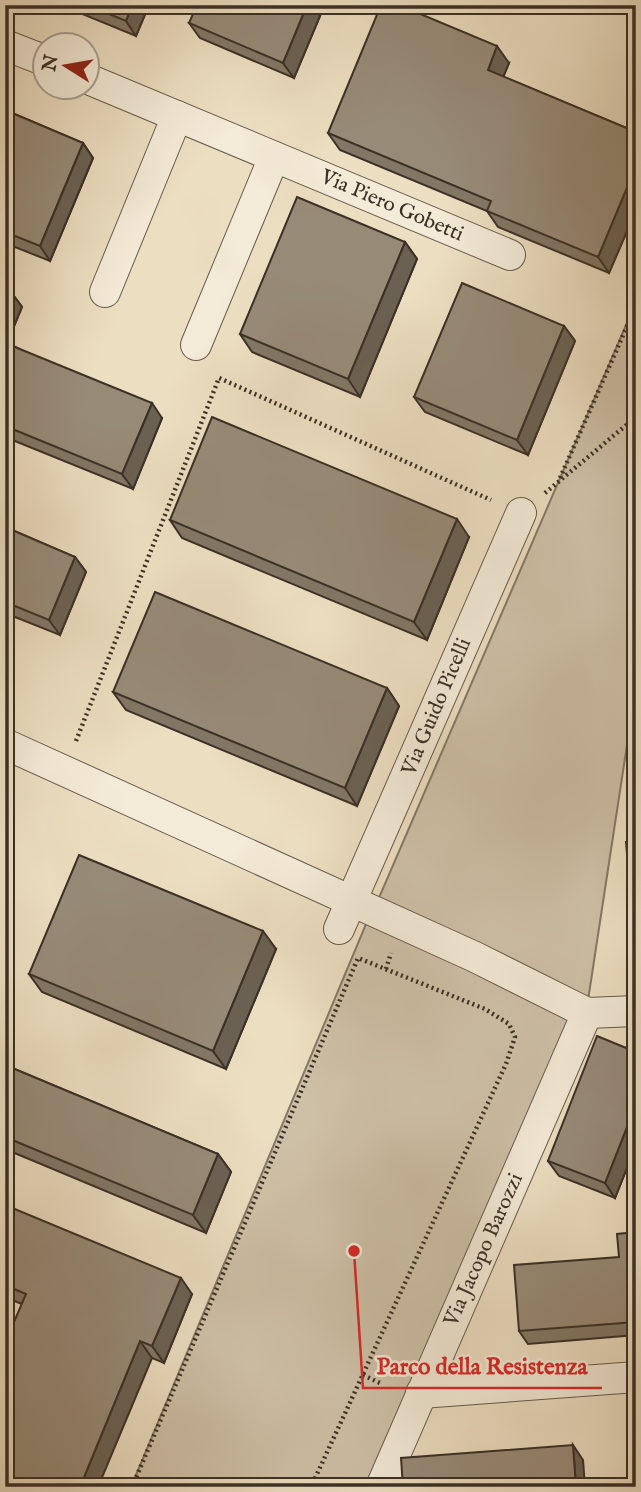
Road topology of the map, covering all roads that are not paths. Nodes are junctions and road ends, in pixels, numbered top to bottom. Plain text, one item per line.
1 (5, 45) edge
2 (32, 56) edge
3 (102, 85) edge
4 (177, 116) junction
5 (274, 156) junction
6 (510, 255) dead end
7 (105, 292) dead end
8 (196, 345) dead end
9 (521, 513) road end
10 (5, 744) edge
11 (353, 901) junction
12 (340, 929) dead end
13 (636, 1011) edge
14 (587, 1013) junction
15 (636, 1377) edge
16 (422, 1392) junction
17 (380, 1487) edge

1 - 2 street
3 - 4 street, Via Piero Gobetti
4 - 5 street, Via Piero Gobetti
4 - 7 street
5 - 6 street, Via Piero Gobetti
5 - 8 street
9 - 11 street, Via Guido Picelli
10 - 11 street
11 - 12 street, Via Guido Picelli
11 - 14 street
13 - 14 street
14 - 16 street, Via Jacopo Barozzi
15 - 16 street
16 - 17 street, Via Jacopo Barozzi

